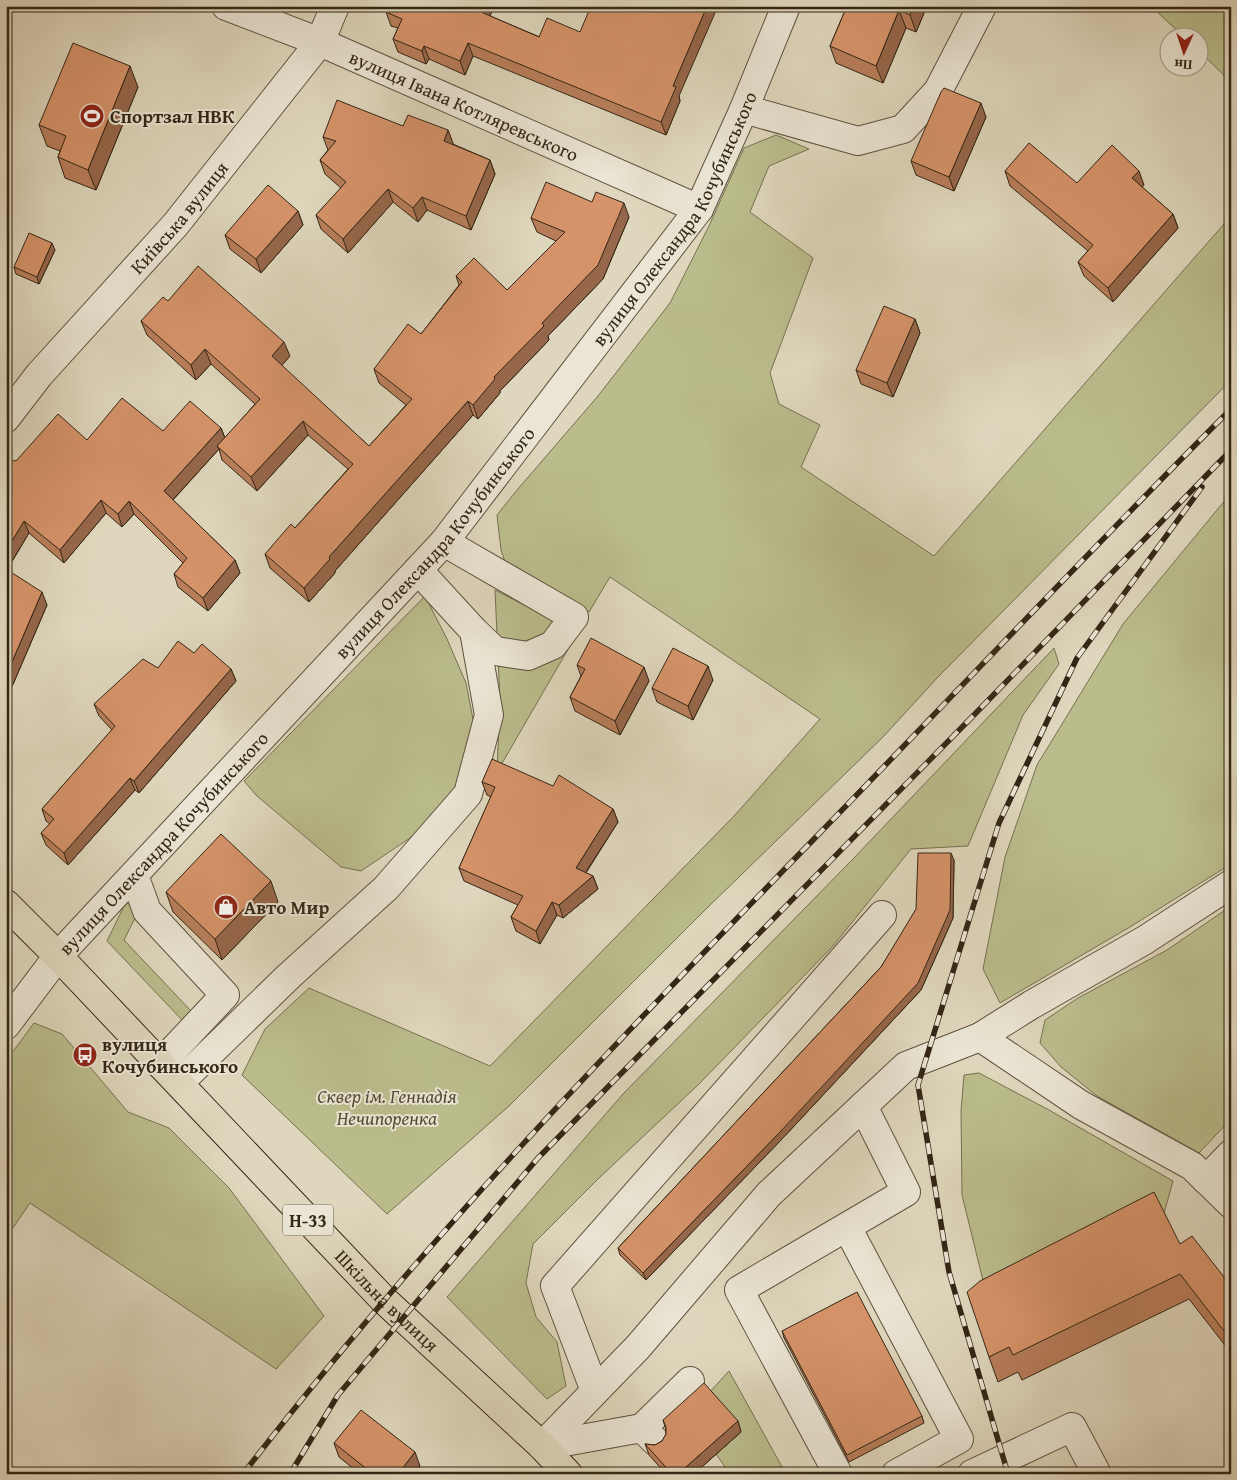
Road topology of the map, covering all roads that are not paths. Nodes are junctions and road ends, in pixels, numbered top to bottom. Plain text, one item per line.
1 (226, 6) edge
2 (335, 6) edge
3 (786, 6) edge
4 (982, 6) edge
5 (320, 42) junction
6 (744, 109) junction
7 (699, 209) junction
8 (6, 418) edge
9 (444, 542) junction
10 (418, 570) junction
11 (474, 631) junction
12 (134, 875) junction
13 (1231, 884) edge
14 (1231, 901) edge
15 (1202, 903) junction
16 (6, 904) edge
17 (882, 915) dead end
18 (58, 956) junction
19 (6, 1025) edge
20 (980, 1037) junction
21 (170, 1073) junction
22 (863, 1106) junction
23 (1231, 1154) edge
24 (1206, 1180) junction
25 (1231, 1204) edge
26 (847, 1227) junction
27 (690, 1381) dead end
28 (595, 1391) junction
29 (542, 1446) junction
30 (568, 1474) edge
31 (838, 1474) edge
32 (896, 1474) edge
33 (972, 1474) edge
34 (1098, 1474) edge

1 - 5 street, вулиця Івана Котляревського
2 - 5 street, Київська вулиця
3 - 6 street, вулиця Олександра Кочубинського
4 - 6 street
5 - 7 street, вулиця Івана Котляревського
5 - 8 street, Київська вулиця
6 - 7 street, вулиця Олександра Кочубинського
7 - 9 street, вулиця Олександра Кочубинського
9 - 10 street, вулиця Олександра Кочубинського
9 - 11 street
10 - 11 street
10 - 12 street, вулиця Олександра Кочубинського
11 - 21 street
12 - 18 street, вулиця Олександра Кочубинського
12 - 21 street
13 - 15 street
14 - 15 street
15 - 20 street
16 - 18 main road, Шкільна вулиця / Н-33
17 - 28 street
18 - 19 street, вулиця Олександра Кочубинського
18 - 21 main road, Шкільна вулиця / Н-33
20 - 22 street
20 - 24 street
21 - 29 main road, Шкільна вулиця / Н-33
22 - 26 street
22 - 28 street
23 - 24 street
24 - 25 street
26 - 31 street
26 - 32 street
27 - 29 street
28 - 29 street
29 - 30 main road, Шкільна вулиця / Н-33
33 - 34 street

